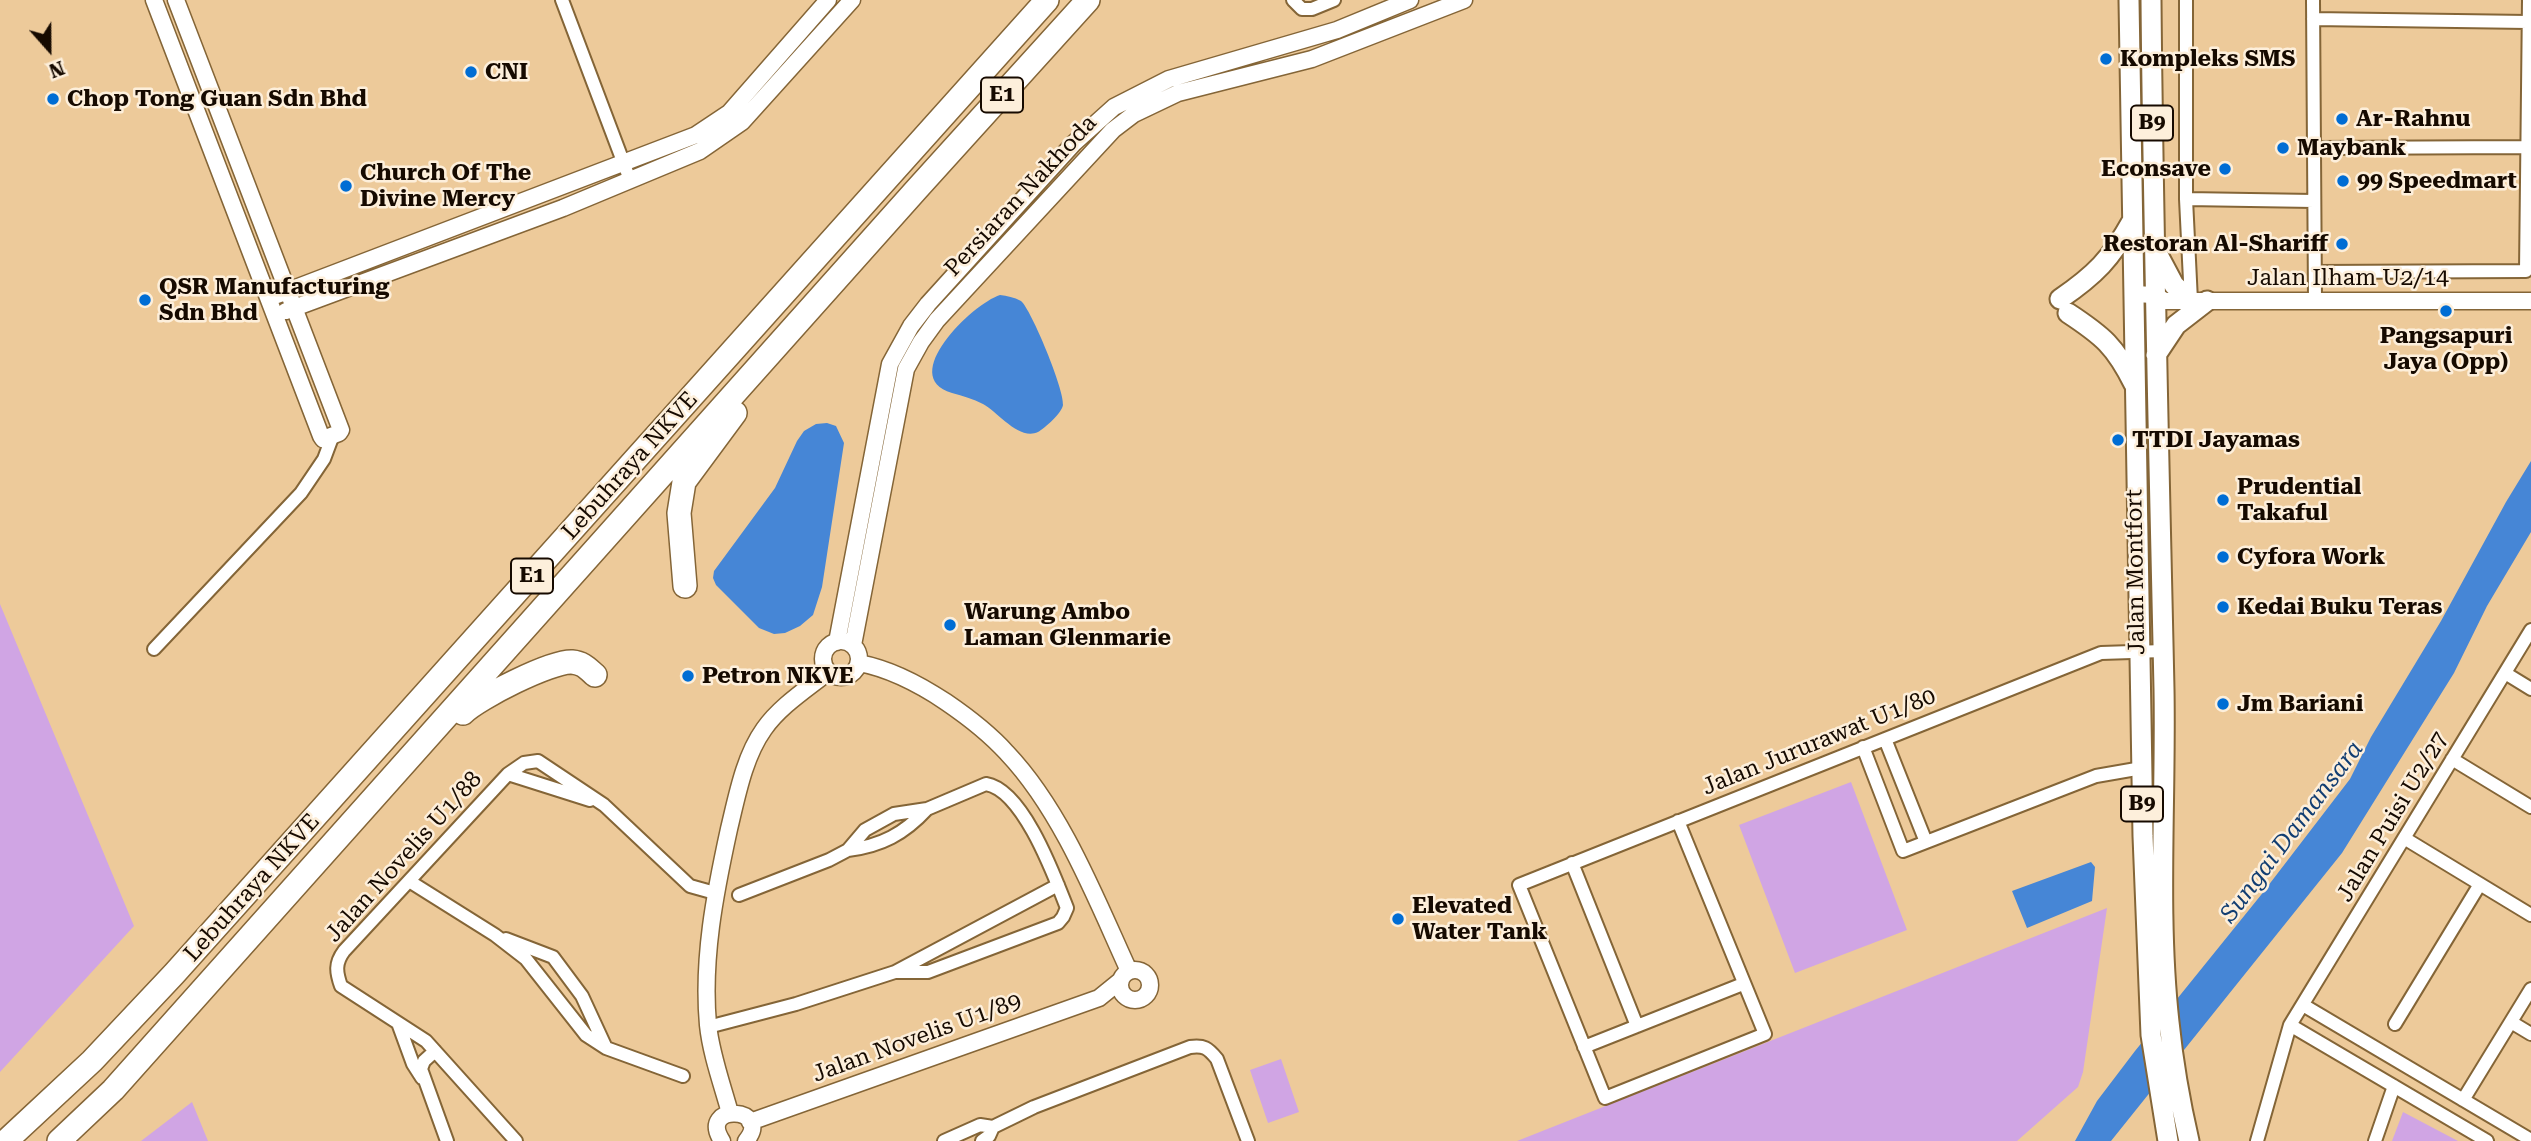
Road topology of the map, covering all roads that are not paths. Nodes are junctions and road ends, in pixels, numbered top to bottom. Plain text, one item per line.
1 (154, 0) edge
2 (176, 0) edge
3 (562, 0) edge
4 (828, 0) edge
5 (852, 0) edge
6 (1047, 0) edge
7 (1088, 0) edge
8 (1293, 0) edge
9 (1334, 0) edge
10 (1410, 0) edge
11 (1464, 0) edge
12 (2129, 0) edge
13 (2151, 0) edge
14 (2186, 0) edge
15 (2313, 0) edge
16 (2529, 0) edge
17 (2313, 19) junction
18 (2528, 22) junction
19 (2527, 146) junction
20 (2314, 148) junction
21 (624, 162) junction
22 (630, 180) junction
23 (915, 190) junction
24 (2186, 199) junction
25 (2314, 201) junction
26 (2133, 219) junction
27 (2153, 246) junction
28 (2315, 272) junction
29 (287, 291) junction
30 (268, 298) junction
31 (2148, 301) junction
32 (2199, 301) junction
33 (2315, 301) junction
34 (2528, 301) edge
35 (294, 308) junction
36 (275, 315) junction
37 (2156, 355) junction
38 (2136, 388) junction
39 (333, 435) junction
40 (685, 586) dead end
41 (2531, 630) edge
42 (845, 644) junction
43 (154, 649) dead end
44 (2138, 651) junction
45 (2163, 651) junction
46 (859, 663) junction
47 (828, 672) junction
48 (2505, 673) junction
49 (595, 675) dead end
50 (2531, 689) edge
51 (1885, 739) junction
52 (1863, 747) junction
53 (2452, 759) junction
54 (2141, 768) junction
55 (508, 774) junction
56 (387, 785) junction
57 (604, 805) junction
58 (2531, 807) edge
59 (927, 809) junction
60 (1678, 821) junction
61 (2404, 838) junction
62 (1926, 842) junction
63 (848, 850) junction
64 (1572, 863) junction
65 (409, 881) junction
66 (2480, 884) junction
67 (1058, 885) junction
68 (715, 893) junction
69 (739, 895) dead end
70 (2531, 915) edge
71 (495, 935) junction
72 (949, 944) junction
73 (956, 962) junction
74 (895, 972) junction
75 (1124, 976) junction
76 (1743, 984) junction
77 (2531, 989) edge
78 (1099, 998) junction
79 (1126, 998) junction
80 (2303, 1005) junction
81 (2511, 1022) junction
82 (398, 1023) junction
83 (2395, 1024) dead end
84 (2290, 1025) junction
85 (1637, 1026) junction
86 (708, 1027) junction
87 (2531, 1034) edge
88 (1584, 1047) junction
89 (606, 1048) junction
90 (435, 1051) junction
91 (683, 1076) dead end
92 (424, 1081) junction
93 (2393, 1086) junction
94 (2463, 1100) junction
95 (730, 1113) junction
96 (993, 1128) junction
97 (749, 1135) edge
98 (2188, 1135) edge
99 (2531, 1139) edge
100 (720, 1140) edge
101 (6, 1141) edge
102 (59, 1141) edge
103 (447, 1141) edge
104 (516, 1141) edge
105 (944, 1141) edge
106 (982, 1141) edge
107 (1248, 1141) edge
108 (2168, 1141) edge
109 (2257, 1141) edge
110 (2375, 1141) edge
111 (2487, 1141) edge

1 - 30 street
2 - 29 street
3 - 21 street
4 - 21 street
5 - 22 street
6 - 101 highway, Lebuhraya NKVE / E1
7 - 23 highway, Lebuhraya NKVE / E1
8 - 9 street
10 - 42 street, Persiaran Nakhoda
11 - 42 street, Persiaran Nakhoda
12 - 26 main road, Jalan Montfort / B9
13 - 27 main road, Jalan Montfort / B9
14 - 24 street
15 - 17 street
16 - 18 street
17 - 18 street
17 - 20 street
18 - 19 street
19 - 20 street
19 - 28 street
20 - 25 street
21 - 22 street
21 - 29 street
22 - 35 street
23 - 40 highway
23 - 56 highway, Lebuhraya NKVE / E1
24 - 25 street
24 - 32 street
25 - 28 street
26 - 31 main road, Jalan Montfort / B9
26 - 38 main road
27 - 31 main road, Jalan Montfort / B9
27 - 32 main road
28 - 33 street
29 - 30 street
29 - 35 street
30 - 36 street
31 - 32 street, Jalan Ilham U2/14
31 - 37 main road, Jalan Montfort / B9
31 - 38 main road, Jalan Montfort / B9
32 - 33 street, Jalan Ilham U2/14
32 - 37 main road
33 - 34 street, Jalan Ilham U2/14
35 - 36 street
35 - 39 street
36 - 39 street
37 - 45 main road, Jalan Montfort / B9
38 - 44 main road, Jalan Montfort / B9
39 - 43 street
41 - 48 street, Jalan Puisi U2/27
42 - 46 street
42 - 47 street
44 - 45 street, Jalan Jururawat U1/80
44 - 51 street, Jalan Jururawat U1/80
44 - 54 main road, Jalan Montfort / B9
45 - 98 main road, Jalan Montfort / B9
46 - 47 street
46 - 75 street
47 - 68 street
48 - 50 street
48 - 53 street, Jalan Puisi U2/27
49 - 56 highway
51 - 52 street, Jalan Jururawat U1/80
51 - 62 street
52 - 60 street, Jalan Jururawat U1/80
52 - 62 street
53 - 58 street
53 - 61 street, Jalan Puisi U2/27
54 - 62 street
54 - 108 main road, Jalan Montfort / B9
55 - 57 street, Jalan Novelis U1/88
55 - 57 street, Jalan Novelis U1/88
55 - 65 street, Jalan Novelis U1/88
56 - 102 highway, Lebuhraya NKVE / E1
57 - 68 street, Jalan Novelis U1/88
59 - 63 street
59 - 63 street
59 - 67 street
60 - 64 street, Jalan Jururawat U1/80
60 - 76 street
61 - 66 street
61 - 80 street, Jalan Puisi U2/27
63 - 69 street
64 - 85 street
64 - 88 street, Jalan Jururawat U1/80
65 - 71 street
65 - 82 street, Jalan Novelis U1/88
66 - 70 street
66 - 83 street
67 - 72 street
67 - 73 street
68 - 86 street
71 - 89 street
71 - 89 street
72 - 73 street
72 - 74 street
73 - 74 street
74 - 86 street
75 - 78 street, Jalan Novelis U1/89
75 - 79 street
75 - 79 street
76 - 85 street
76 - 88 street
77 - 81 street
78 - 79 street, Jalan Novelis U1/89
78 - 97 street, Jalan Novelis U1/89
80 - 84 street, Jalan Puisi U2/27
80 - 94 street
81 - 87 street
81 - 94 street
82 - 90 street, Jalan Novelis U1/88
82 - 92 street
84 - 93 street
84 - 109 street, Jalan Puisi U2/27
85 - 88 street
86 - 95 street
89 - 91 street
90 - 92 street
90 - 104 street, Jalan Novelis U1/88
92 - 103 street
93 - 110 street
93 - 111 street
94 - 99 street
95 - 97 street
95 - 100 street
96 - 105 street
96 - 106 street
96 - 107 street

